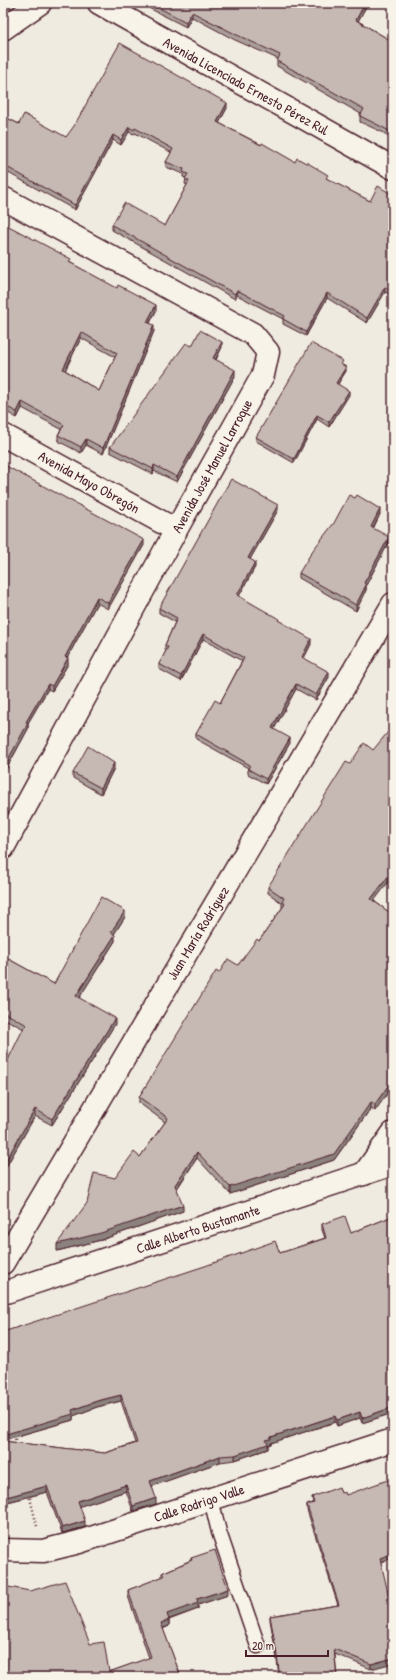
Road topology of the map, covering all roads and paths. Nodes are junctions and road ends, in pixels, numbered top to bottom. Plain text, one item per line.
1 (40, 3) edge
2 (99, 3) edge
3 (3, 29) edge
4 (393, 168) edge
5 (3, 198) edge
6 (3, 435) edge
7 (176, 530) junction
8 (393, 604) edge
9 (3, 848) edge
10 (393, 1133) edge
11 (393, 1164) edge
12 (364, 1174) junction
13 (3, 1263) edge
14 (3, 1293) edge
15 (12, 1428) edge
16 (393, 1440) edge
17 (18, 1451) edge
18 (28, 1490) edge
19 (211, 1499) junction
20 (3, 1550) edge
21 (43, 1551) junction
22 (258, 1646) dead end

1 - 3 street
2 - 4 street, Avenida Licenciado Ernesto Pérez Rul
5 - 7 street, Avenida José Manuel Larroque
6 - 7 street, Avenida Mayo Obregón
7 - 9 street, Avenida José Manuel Larroque
8 - 13 street, Juan María Rodríguez
10 - 12 street
11 - 12 street, Calle Alberto Bustamante
12 - 14 street, Calle Alberto Bustamante
15 - 17 path
16 - 19 street, Calle Rodrigo Valle
18 - 21 path
19 - 21 street, Calle Rodrigo Valle
19 - 22 lane
20 - 21 street, Calle Rodrigo Valle

